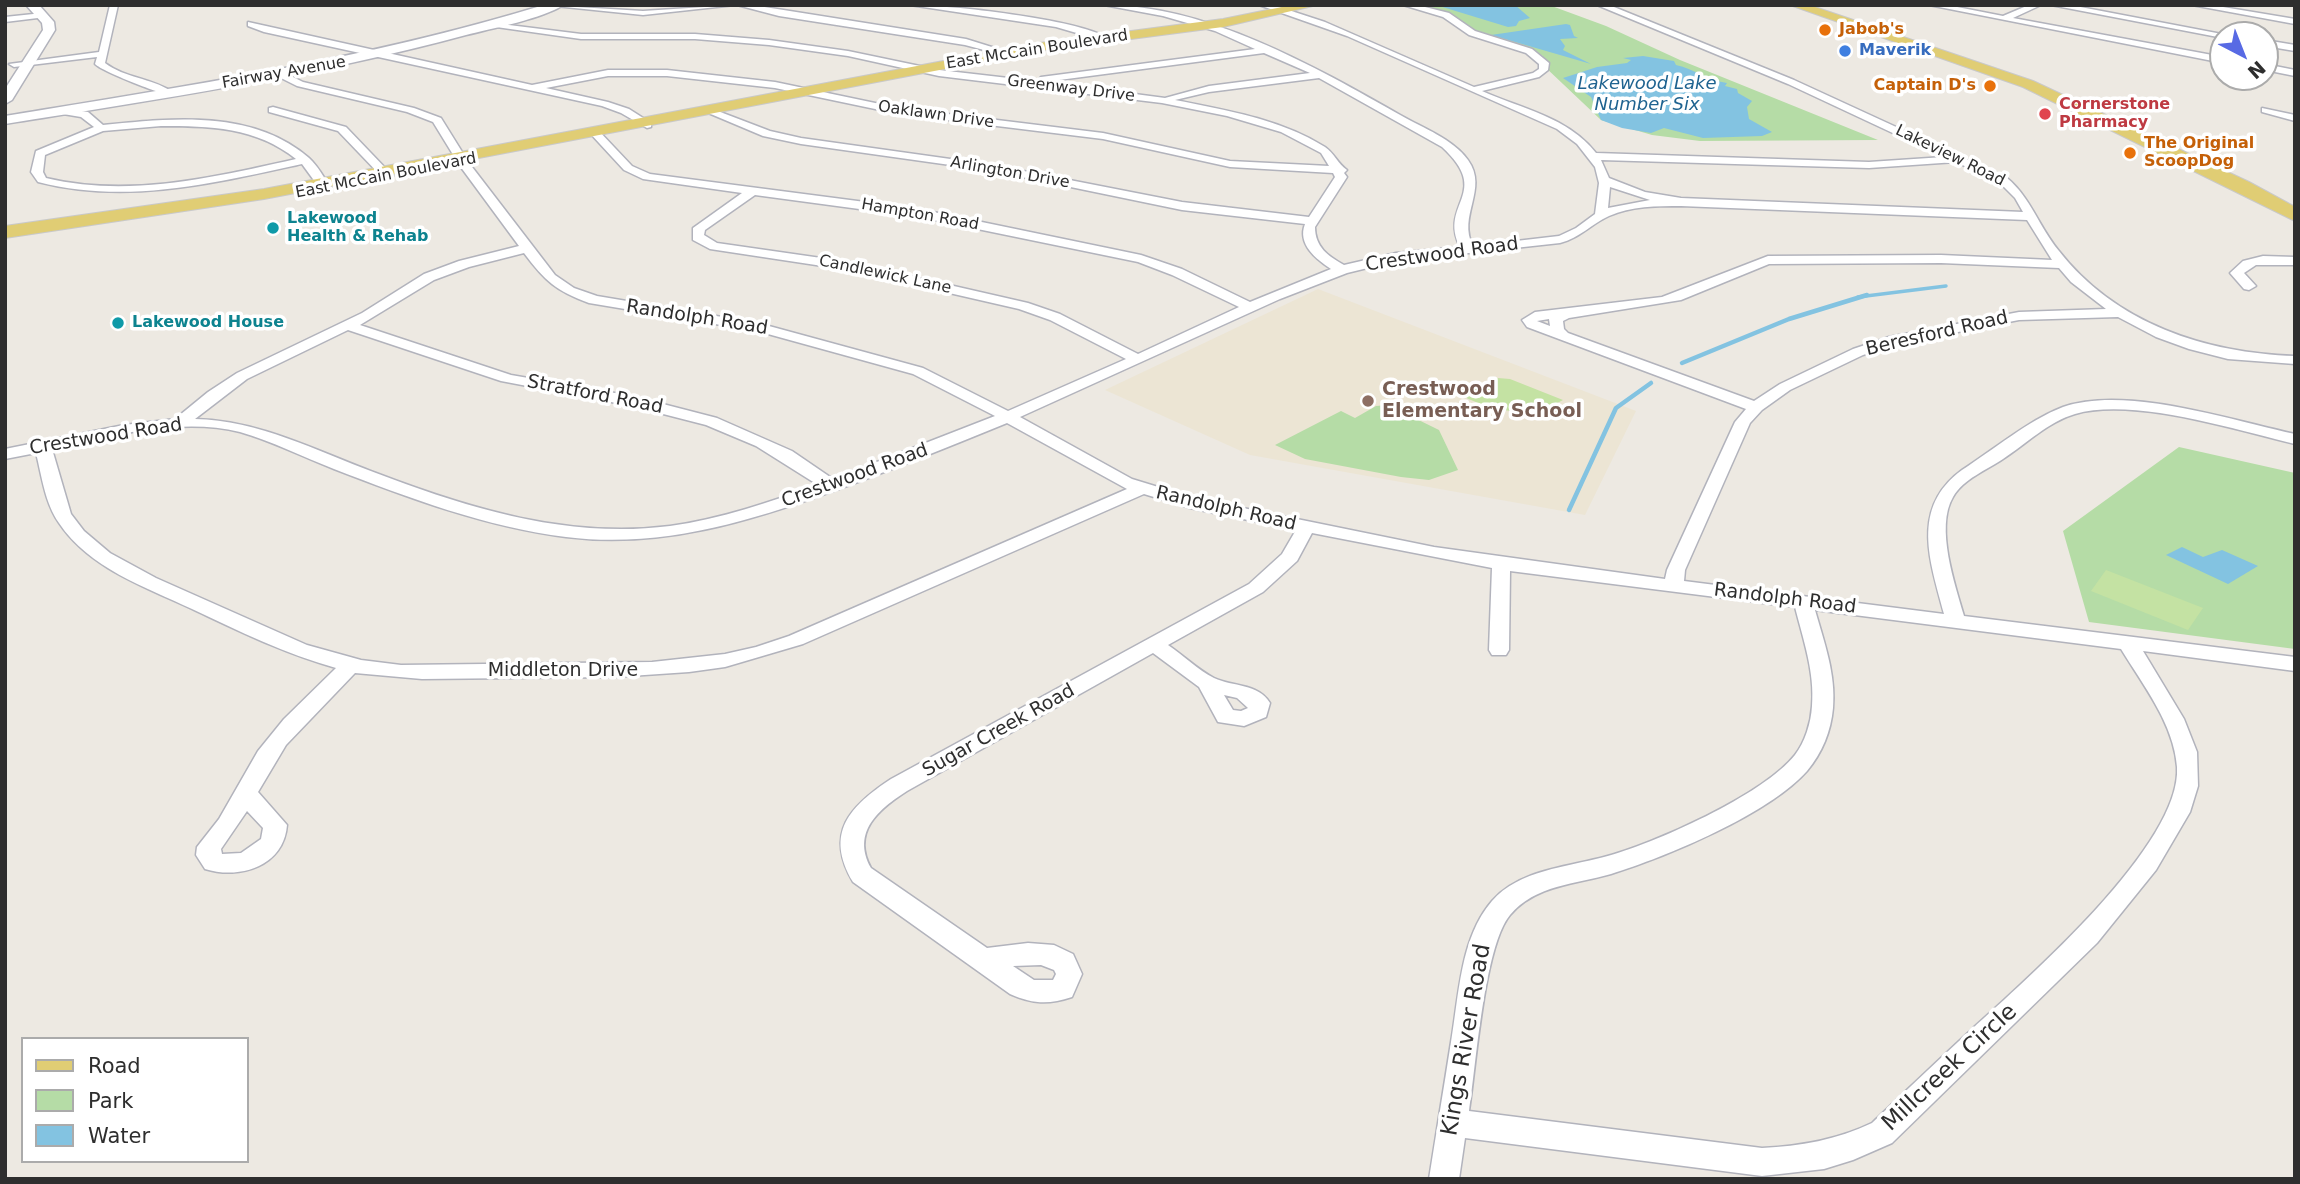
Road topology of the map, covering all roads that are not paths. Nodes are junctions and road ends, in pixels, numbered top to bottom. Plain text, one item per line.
1 (32, 5) edge
2 (114, 5) edge
3 (549, 5) edge
4 (732, 5) edge
5 (741, 5) edge
6 (914, 5) edge
7 (1108, 5) edge
8 (1264, 5) edge
9 (1311, 5) edge
10 (1407, 5) edge
11 (1601, 5) edge
12 (1796, 5) edge
13 (1933, 5) edge
14 (2036, 5) edge
15 (2055, 5) edge
16 (2196, 5) edge
17 (556, 6) edge
18 (1285, 11) junction
19 (43, 15) junction
20 (2004, 18) junction
21 (5, 20) edge
22 (2295, 22) edge
23 (251, 24) dead end
24 (1207, 25) junction
25 (493, 26) junction
26 (2209, 32) edge
27 (1104, 38) junction
28 (1265, 50) junction
29 (1007, 53) junction
30 (101, 54) junction
31 (379, 55) junction
32 (2209, 57) edge
33 (15, 64) edge
34 (920, 70) junction
35 (280, 74) junction
36 (1321, 75) junction
37 (5, 78) edge
38 (1030, 84) junction
39 (532, 88) junction
40 (1474, 90) junction
41 (807, 92) junction
42 (169, 93) junction
43 (5, 100) edge
44 (764, 100) junction
45 (1164, 100) junction
46 (273, 110) dead end
47 (2266, 110) dead end
48 (61, 111) junction
49 (711, 112) junction
50 (2295, 118) edge
51 (5, 120) edge
52 (645, 123) junction
53 (101, 128) junction
54 (594, 133) junction
55 (1593, 156) junction
56 (461, 159) junction
57 (1959, 159) junction
58 (304, 160) junction
59 (1341, 170) junction
60 (385, 174) junction
61 (1606, 181) junction
62 (324, 186) junction
63 (753, 191) junction
64 (1681, 202) junction
65 (1601, 214) junction
66 (2295, 215) edge
67 (2030, 216) junction
68 (1313, 221) junction
69 (5, 232) edge
70 (5, 239) edge
71 (527, 248) junction
72 (1468, 249) junction
73 (2295, 261) edge
74 (2062, 264) junction
75 (1342, 270) junction
76 (2249, 286) dead end
77 (1252, 308) junction
78 (1571, 312) junction
79 (2120, 313) junction
80 (349, 326) junction
81 (1563, 336) junction
82 (1138, 360) junction
83 (2295, 360) edge
84 (1756, 407) junction
85 (1007, 418) junction
86 (180, 423) junction
87 (2295, 439) edge
88 (43, 447) junction
89 (5, 454) edge
90 (831, 486) junction
91 (1141, 489) junction
92 (1307, 527) junction
93 (1501, 564) junction
94 (1674, 585) junction
95 (1803, 602) junction
96 (1956, 621) junction
97 (2128, 643) junction
98 (1154, 645) junction
99 (1499, 650) dead end
100 (2295, 664) edge
101 (351, 665) junction
102 (1207, 683) dead end
103 (246, 793) dead end
104 (983, 959) dead end
105 (1452, 1122) junction
106 (1444, 1179) edge

1 - 19 street
2 - 30 street
3 - 17 street
4 - 17 street
5 - 29 street
6 - 27 street
7 - 24 street
8 - 18 street
9 - 18 main road, East McCain Boulevard
10 - 40 street
11 - 57 street, Lakeview Road
12 - 66 main road
13 - 20 street
14 - 20 street
15 - 26 street
16 - 22 street
17 - 25 street, Fairway Avenue
18 - 24 main road, East McCain Boulevard
18 - 40 street
19 - 21 street
19 - 33 street
20 - 32 street
23 - 31 street
24 - 27 main road, East McCain Boulevard
24 - 28 street
25 - 31 street, Fairway Avenue
25 - 34 street, Greenway Drive
27 - 29 main road, East McCain Boulevard
28 - 36 street
28 - 38 street
29 - 34 main road, East McCain Boulevard
30 - 33 street
30 - 42 street
31 - 35 street, Fairway Avenue
31 - 39 street
33 - 37 street
33 - 43 street
34 - 38 street, Greenway Drive
34 - 41 main road, East McCain Boulevard
35 - 42 street, Fairway Avenue
35 - 56 street, Randolph Road
36 - 45 street
36 - 72 street
38 - 45 street, Greenway Drive
39 - 41 street, Oaklawn Drive
39 - 52 street
40 - 55 street
41 - 44 main road, East McCain Boulevard
41 - 59 street, Oaklawn Drive
42 - 48 street, Fairway Avenue
44 - 49 main road, East McCain Boulevard
44 - 52 main road, East McCain Boulevard
45 - 59 street, Greenway Drive
46 - 60 street
47 - 50 street
48 - 51 street, Fairway Avenue
48 - 53 street
49 - 52 main road, East McCain Boulevard
49 - 68 street, Arlington Drive
52 - 54 main road, East McCain Boulevard
53 - 58 street
53 - 58 street
54 - 56 main road, East McCain Boulevard
54 - 63 street, Hampton Road
55 - 57 street
55 - 61 street
56 - 60 main road, East McCain Boulevard
56 - 71 street, Randolph Road
57 - 67 street, Lakeview Road
58 - 62 street
59 - 68 street
60 - 62 main road, East McCain Boulevard
61 - 64 street, Crestwood Road
61 - 65 street
62 - 69 main road, East McCain Boulevard
62 - 70 main road, East McCain Boulevard
63 - 77 street, Hampton Road
63 - 82 street, Candlewick Lane
64 - 65 street, Crestwood Road
64 - 67 street, Crestwood Road
65 - 72 street, Crestwood Road
67 - 74 street, Lakeview Road
68 - 75 street
71 - 80 street
71 - 85 street, Randolph Road
72 - 75 street, Crestwood Road
73 - 76 street
74 - 78 street
74 - 79 street, Lakeview Road
75 - 77 street, Crestwood Road
77 - 82 street, Crestwood Road
78 - 81 street
78 - 81 street
79 - 83 street, Lakeview Road
79 - 84 street, Beresford Road
80 - 86 street
80 - 90 street, Stratford Road
81 - 84 street
82 - 85 street, Crestwood Road
84 - 94 street, Beresford Road
85 - 90 street, Crestwood Road
85 - 91 street, Randolph Road
86 - 88 street, Crestwood Road
86 - 90 street, Crestwood Road
87 - 96 street
88 - 89 street, Crestwood Road
88 - 101 street, Middleton Drive
91 - 92 street, Randolph Road
91 - 101 street, Middleton Drive
92 - 93 street, Randolph Road
92 - 98 street, Sugar Creek Road
93 - 94 street, Randolph Road
93 - 99 street
94 - 95 street, Randolph Road
95 - 96 street, Randolph Road
95 - 105 street, Kings River Road
96 - 97 street, Randolph Road
97 - 100 street, Randolph Road
97 - 105 street, Millcreek Circle
98 - 102 street
98 - 104 street, Sugar Creek Road
101 - 103 street
105 - 106 street, Kings River Road

